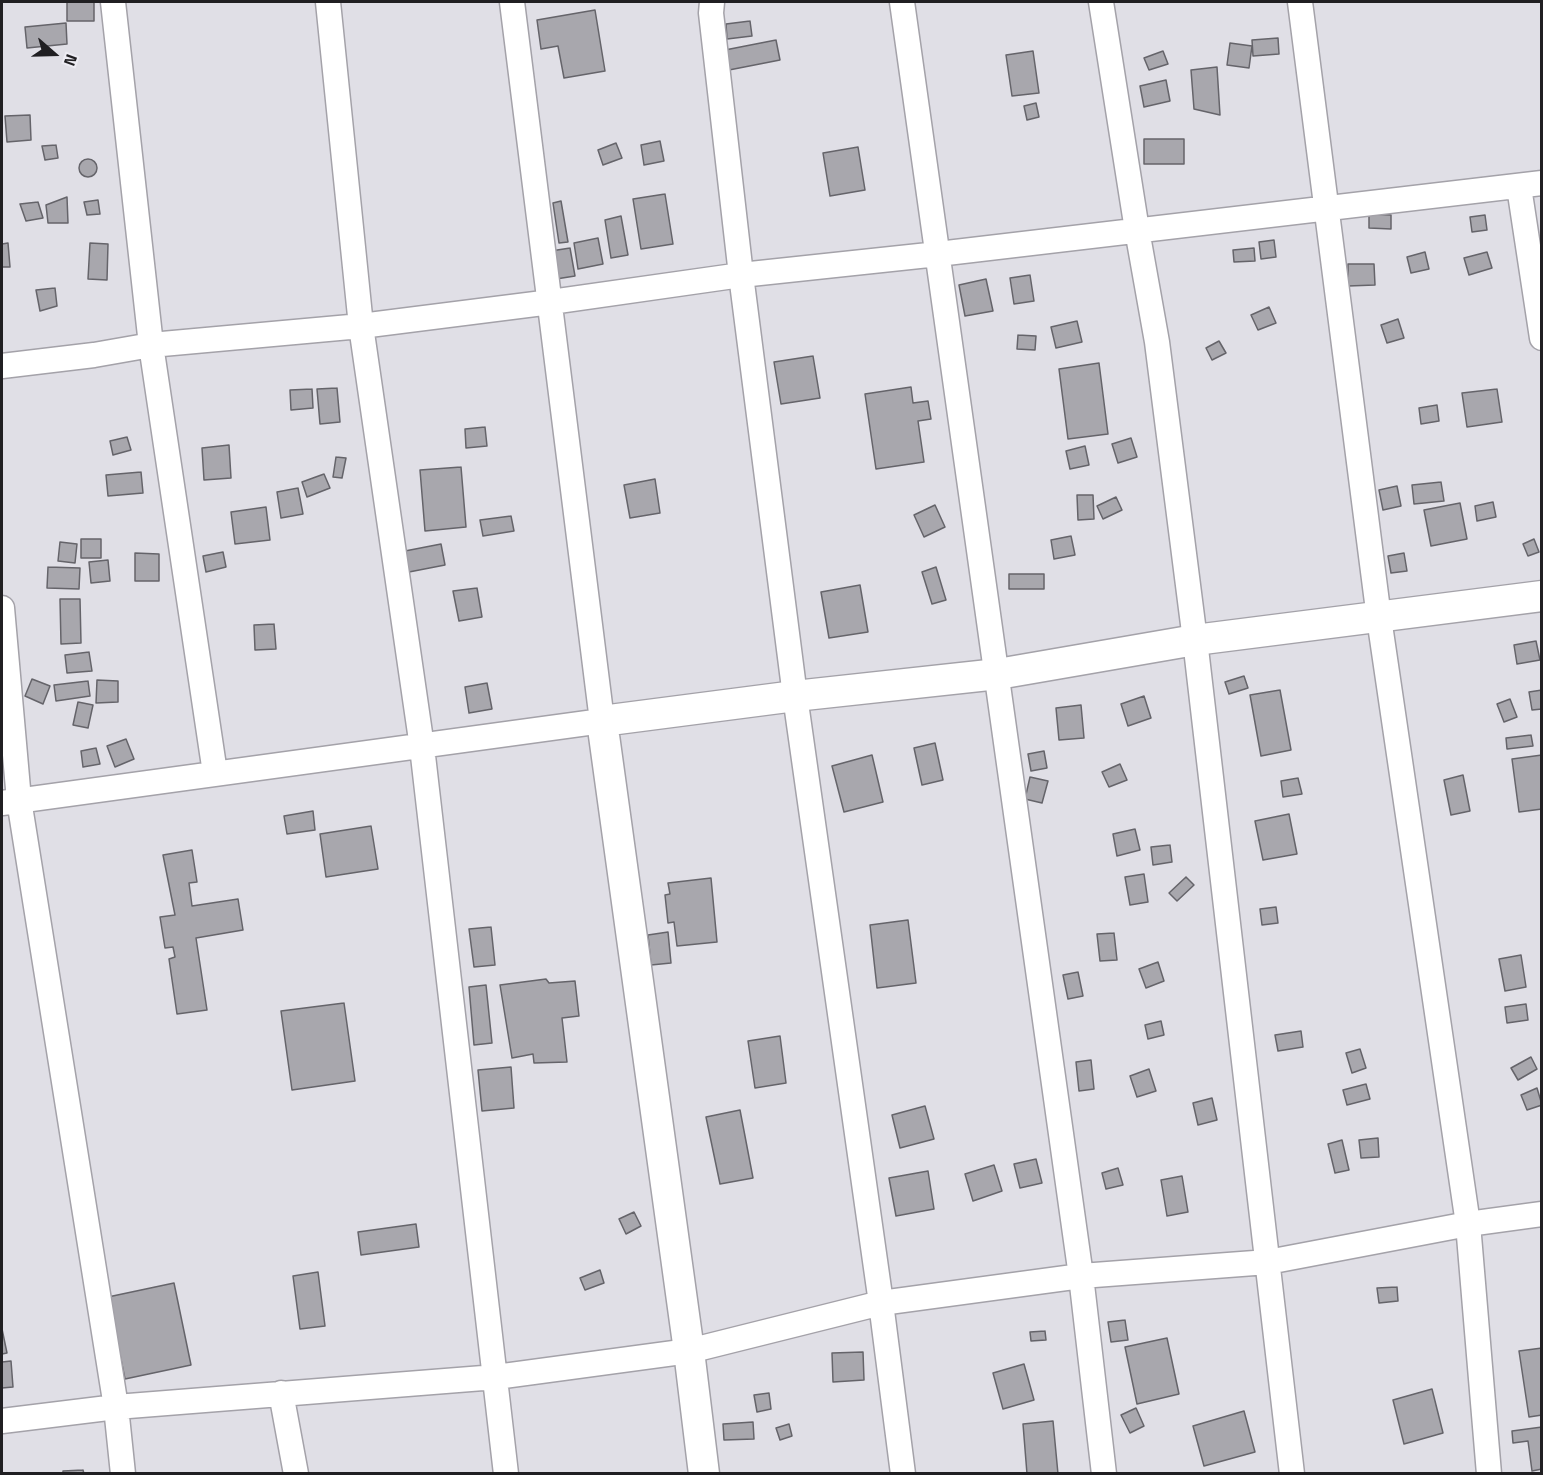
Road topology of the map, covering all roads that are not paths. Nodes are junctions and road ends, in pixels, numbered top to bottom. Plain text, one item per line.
1 (113, 2) edge
2 (328, 2) edge
3 (512, 2) edge
4 (712, 2) edge
5 (902, 2) edge
6 (1101, 2) edge
7 (1300, 2) edge
8 (1530, 185) edge
9 (1326, 207) junction
10 (1137, 230) junction
11 (938, 254) junction
12 (741, 275) junction
13 (551, 302) junction
14 (361, 326) junction
15 (1542, 338) edge
16 (151, 345) junction
17 (2, 366) edge
18 (1542, 596) edge
19 (2, 608) edge
20 (1379, 618) junction
21 (1195, 640) junction
22 (998, 674) junction
23 (795, 696) junction
24 (602, 721) junction
25 (422, 747) junction
26 (215, 773) junction
27 (10, 802) edge
28 (1542, 1214) edge
29 (1468, 1224) junction
30 (1268, 1262) junction
31 (1082, 1276) junction
32 (881, 1303) junction
33 (689, 1351) junction
34 (496, 1377) junction
35 (281, 1393) junction
36 (116, 1407) junction
37 (2, 1421) edge
38 (123, 1473) edge
39 (296, 1473) edge
40 (506, 1473) edge
41 (704, 1473) edge
42 (903, 1473) edge
43 (1104, 1473) edge
44 (1292, 1473) edge
45 (1489, 1473) edge

1 - 16 street
2 - 14 street
3 - 13 street
4 - 12 street
5 - 11 street
6 - 10 street
7 - 9 street
8 - 9 street
8 - 15 street
9 - 10 street
9 - 20 street
10 - 11 street
10 - 21 street
11 - 12 street
11 - 22 street
12 - 13 street
12 - 23 street
13 - 14 street
13 - 24 street
14 - 16 street
14 - 25 street
16 - 17 street
16 - 26 street
18 - 20 street
19 - 27 street
20 - 21 street
20 - 29 street
21 - 22 street
21 - 30 street
22 - 23 street
22 - 31 street
23 - 24 street
23 - 32 street
24 - 25 street
24 - 33 street
25 - 26 street
25 - 34 street
26 - 27 street
27 - 36 street
28 - 29 street
29 - 30 street
29 - 45 street
30 - 31 street
30 - 44 street
31 - 32 street
31 - 43 street
32 - 33 street
32 - 42 street
33 - 34 street
33 - 41 street
34 - 35 street
34 - 40 street
35 - 36 street
35 - 39 street
36 - 37 street
36 - 38 street

